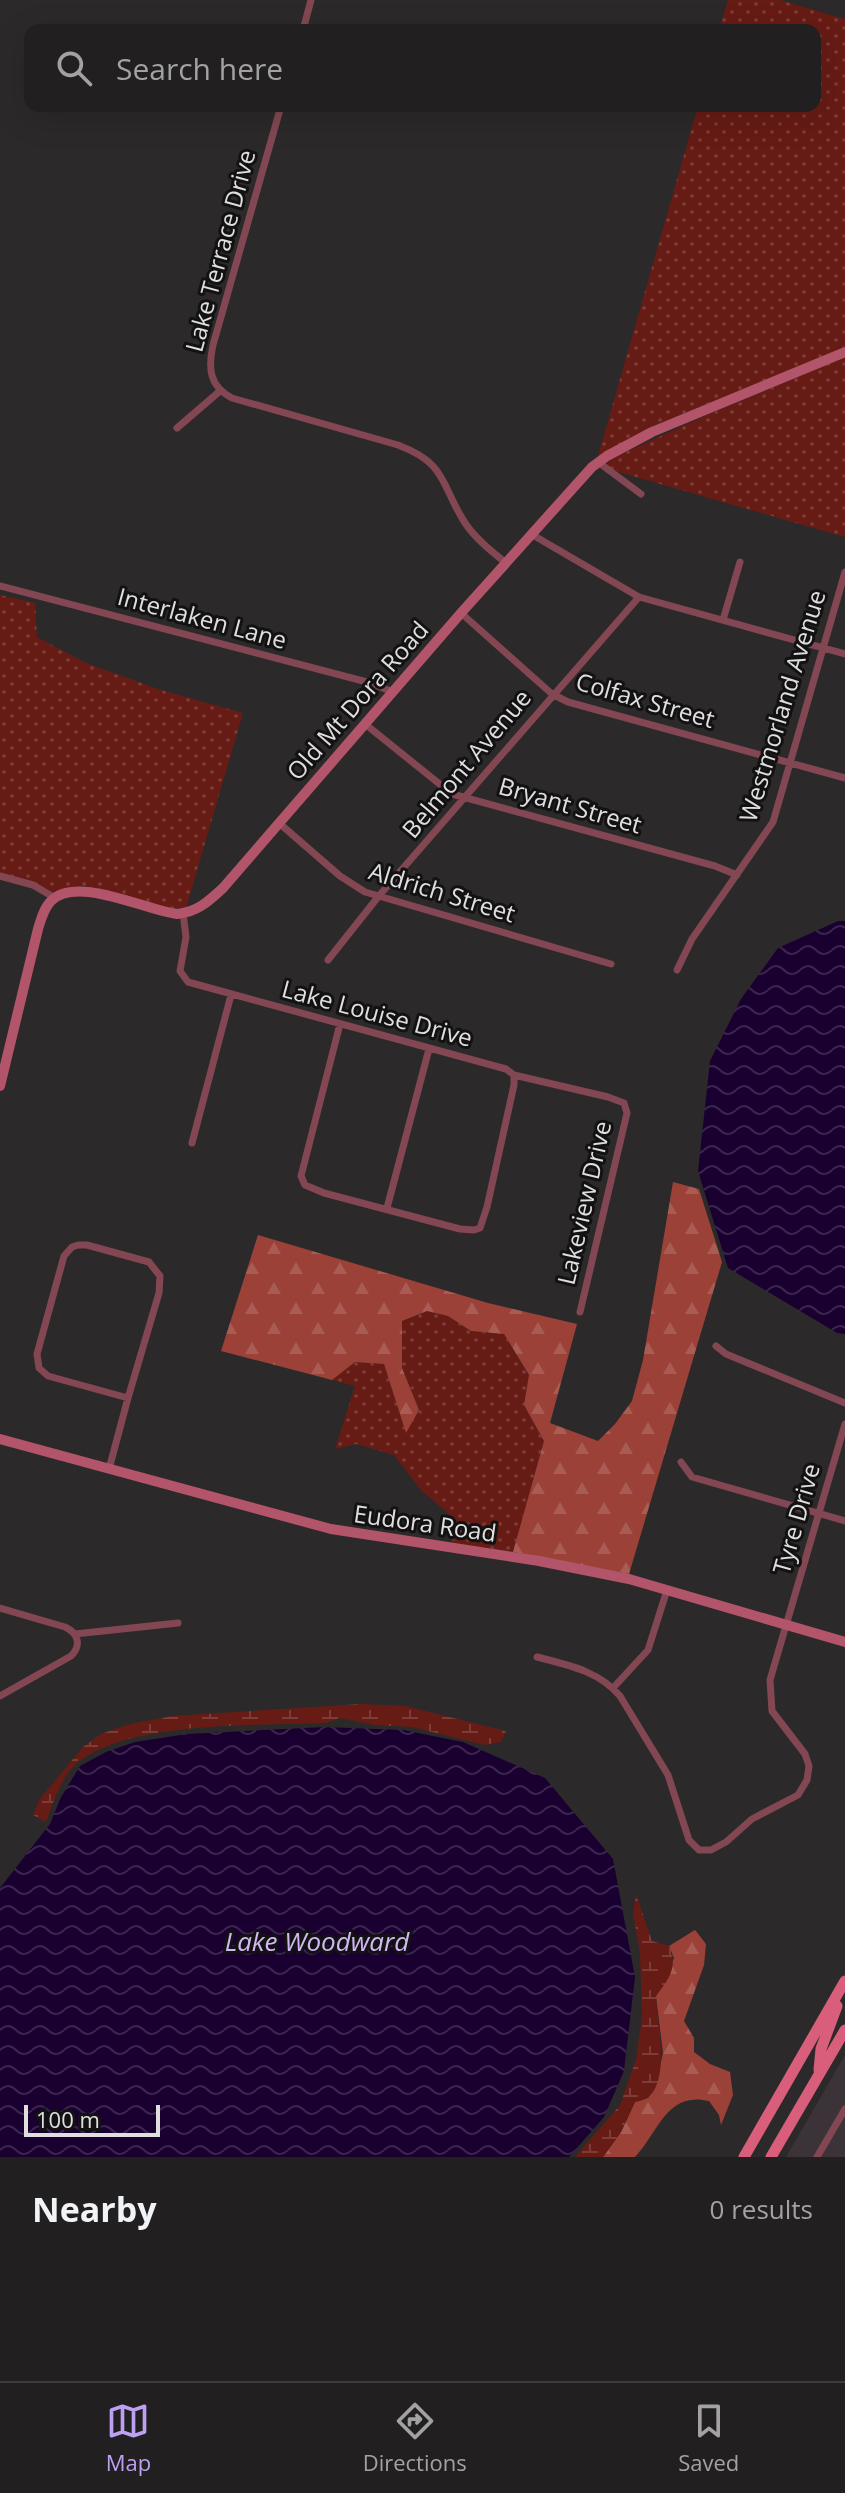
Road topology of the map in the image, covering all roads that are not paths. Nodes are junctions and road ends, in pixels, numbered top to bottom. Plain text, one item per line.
1 (311, 0) edge
2 (305, 24) edge
3 (279, 112) edge
4 (845, 352) edge
5 (220, 391) junction
6 (177, 428) dead end
7 (598, 462) junction
8 (641, 494) dead end
9 (531, 534) junction
10 (740, 562) dead end
11 (506, 563) junction
12 (845, 572) edge
13 (0, 586) edge
14 (639, 597) junction
15 (461, 613) junction
16 (723, 620) junction
17 (823, 648) junction
18 (845, 654) edge
19 (393, 692) junction
20 (552, 694) junction
21 (365, 724) junction
22 (791, 763) junction
23 (845, 778) edge
24 (466, 797) junction
25 (279, 823) junction
26 (737, 875) junction
27 (0, 876) edge
28 (378, 897) junction
29 (55, 898) junction
30 (183, 913) junction
31 (328, 960) dead end
32 (611, 964) dead end
33 (677, 970) dead end
34 (231, 995) junction
35 (340, 1024) junction
36 (429, 1049) junction
37 (514, 1075) junction
38 (0, 1086) edge
39 (624, 1103) joint
40 (192, 1143) dead end
41 (387, 1208) junction
42 (580, 1312) dead end
43 (716, 1346) dead end
44 (128, 1398) junction
45 (845, 1403) edge
46 (845, 1424) edge
47 (0, 1439) edge
48 (681, 1462) dead end
49 (109, 1469) junction
50 (818, 1514) junction
51 (845, 1521) edge
52 (667, 1590) junction
53 (0, 1608) edge
54 (178, 1623) dead end
55 (787, 1625) junction
56 (75, 1634) junction
57 (845, 1642) edge
58 (537, 1657) dead end
59 (613, 1688) junction
60 (0, 1696) edge
61 (845, 1982) edge
62 (845, 2030) edge
63 (819, 2074) junction
64 (845, 2109) edge
65 (744, 2157) edge
66 (771, 2157) edge
67 (817, 2157) edge

1 - 2 street
3 - 5 street, Lake Terrace Drive
4 - 7 street, Old Mt Dora Road
5 - 6 street
5 - 11 street
7 - 8 street
7 - 9 street, Old Mt Dora Road
9 - 11 street, Old Mt Dora Road
9 - 14 street
10 - 16 street
11 - 15 street, Old Mt Dora Road
12 - 17 street, Westmorland Avenue
13 - 19 street, Interlaken Lane
14 - 16 street
14 - 20 street, Belmont Avenue
15 - 19 street, Old Mt Dora Road
15 - 20 street, Colfax Street
16 - 17 street
17 - 18 street
17 - 22 street, Westmorland Avenue
19 - 21 street, Old Mt Dora Road
20 - 22 street, Colfax Street
20 - 24 street, Belmont Avenue
21 - 24 street, Bryant Street
21 - 25 street, Old Mt Dora Road
22 - 23 street, Colfax Street
22 - 26 street, Westmorland Avenue
24 - 26 street, Bryant Street
24 - 28 street, Belmont Avenue
25 - 28 street, Aldrich Street
25 - 30 street, Old Mt Dora Road
26 - 33 street, Westmorland Avenue
27 - 29 street
28 - 31 street, Belmont Avenue
28 - 32 street, Aldrich Street
29 - 30 street
29 - 38 street
30 - 34 street, Lake Louise Drive
34 - 35 street, Lake Louise Drive
34 - 40 street
35 - 36 street, Lake Louise Drive
35 - 41 street
36 - 37 street, Lake Louise Drive
36 - 41 street
37 - 39 street, Lake Louise Drive
37 - 41 street
39 - 42 street, Lakeview Drive
43 - 45 street
44 - 44 street
44 - 49 street
46 - 50 street, Tyre Drive
47 - 49 street, Eudora Road
48 - 50 street
49 - 52 street, Eudora Road
50 - 51 street
50 - 55 street, Tyre Drive
52 - 55 street, Eudora Road
52 - 59 street
53 - 56 street
54 - 56 street
55 - 57 street, Eudora Road
55 - 59 street, Tyre Drive
56 - 60 street
58 - 59 street
61 - 63 main road
61 - 65 main road
62 - 63 main road
63 - 66 main road
64 - 67 street

